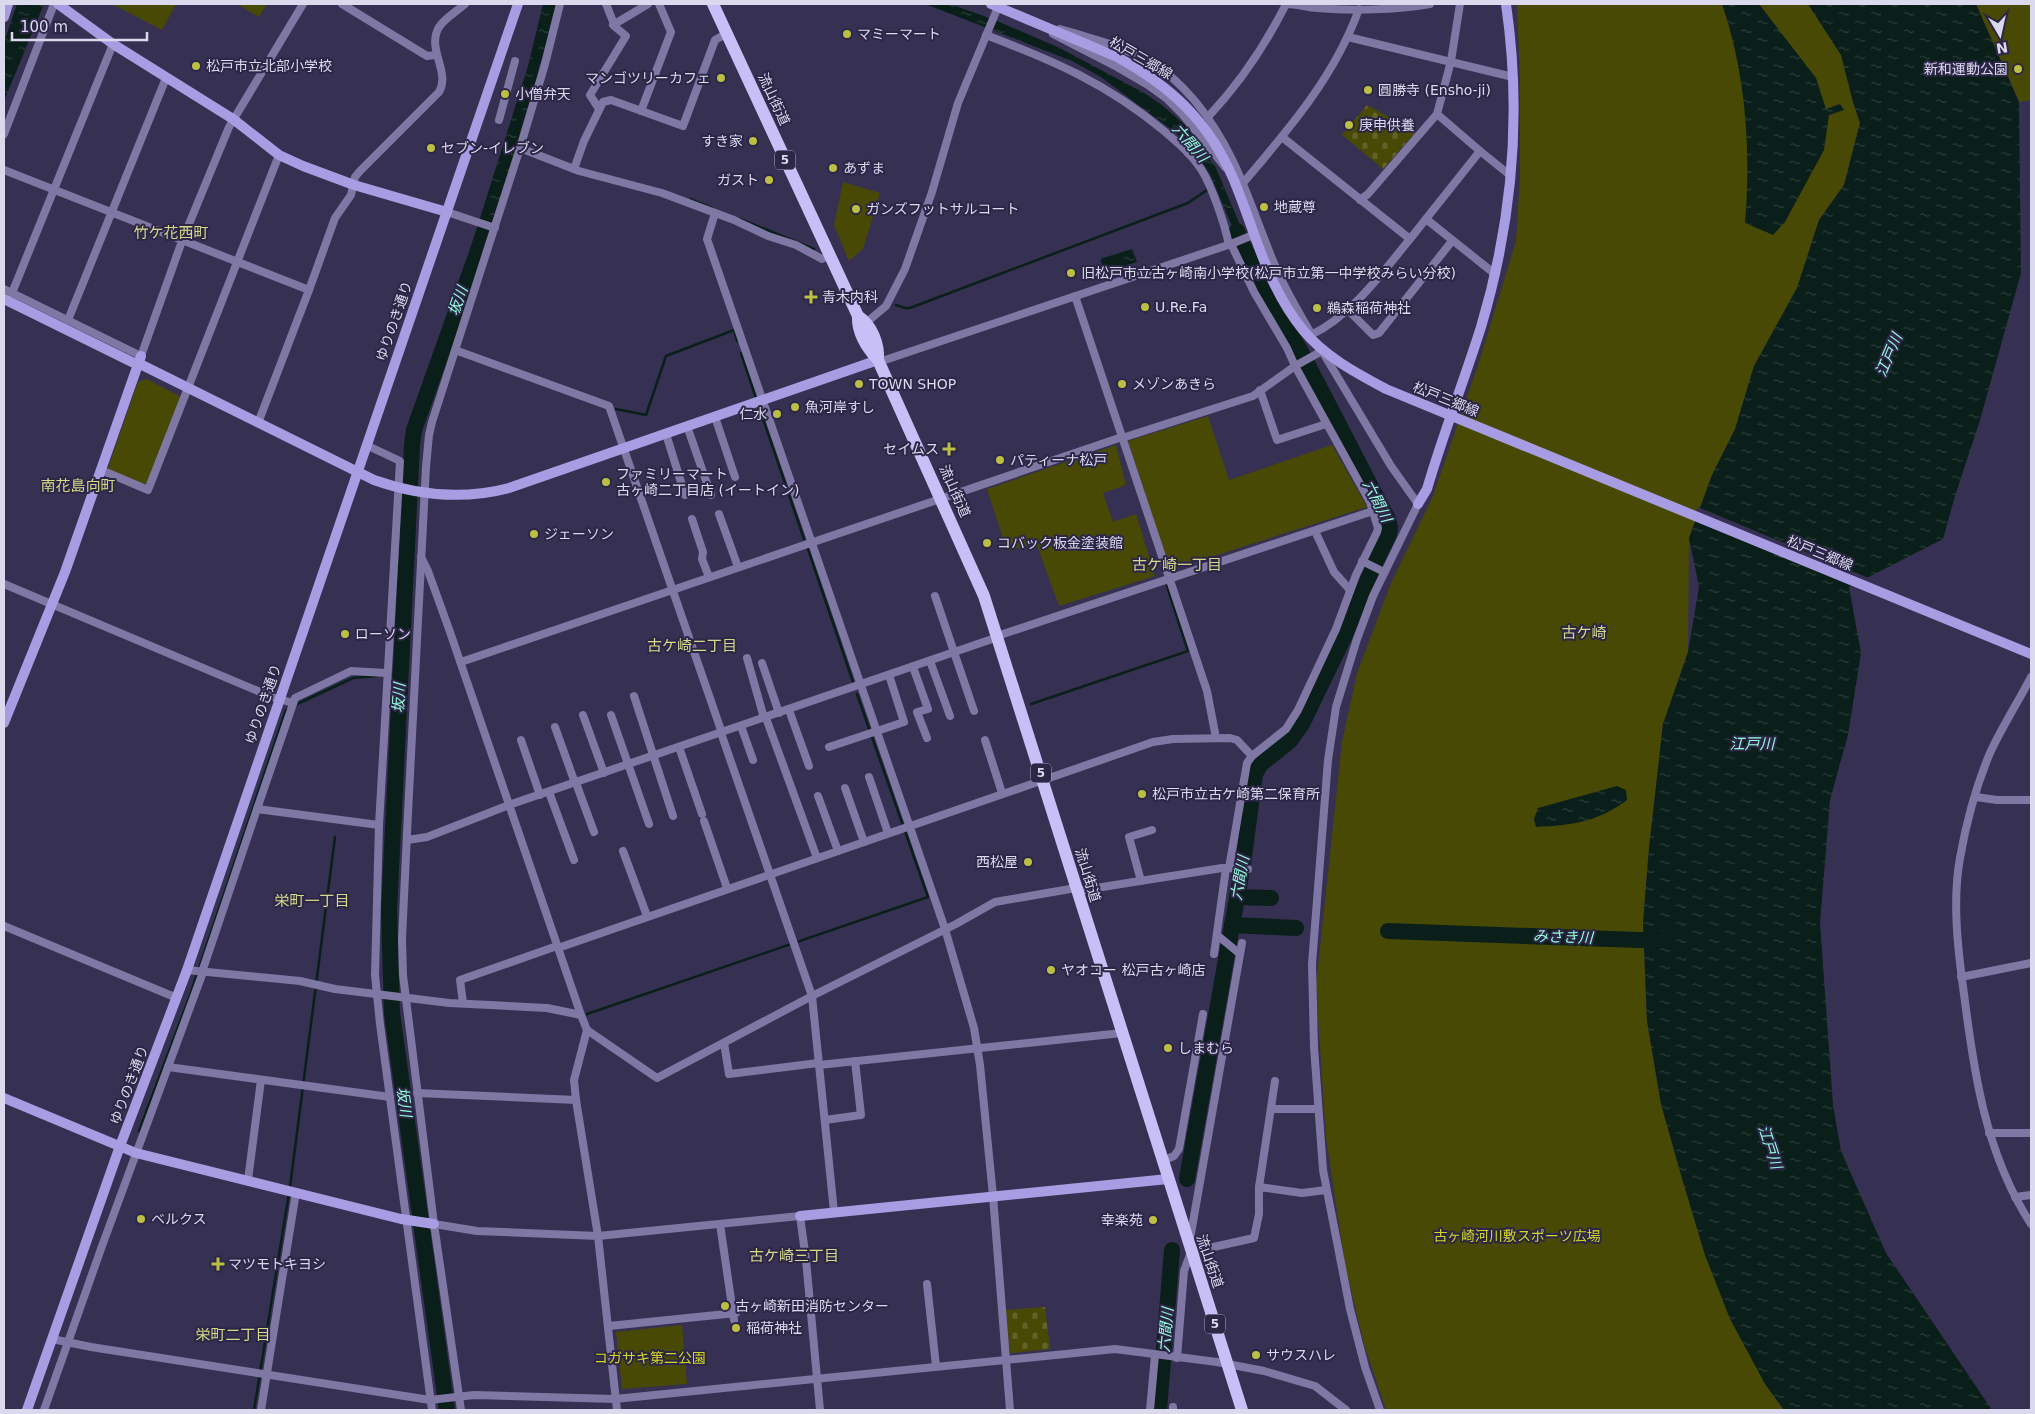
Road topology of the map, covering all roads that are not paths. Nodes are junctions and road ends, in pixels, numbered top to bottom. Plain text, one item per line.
1 (8, 4) edge
2 (54, 4) edge
3 (58, 4) edge
4 (304, 4) edge
5 (342, 4) edge
6 (465, 4) edge
7 (518, 4) edge
8 (560, 4) edge
9 (606, 4) edge
10 (648, 4) edge
11 (659, 4) edge
12 (713, 4) edge
13 (1430, 4) edge
14 (1460, 4) edge
15 (1506, 4) edge
16 (995, 8) edge
17 (1359, 9) junction
18 (4, 17) edge
19 (1030, 20) junction
20 (614, 24) junction
21 (726, 34) junction
22 (986, 35) junction
23 (1348, 37) junction
24 (113, 44) junction
25 (436, 55) junction
26 (515, 61) dead end
27 (1451, 61) junction
28 (1513, 77) junction
29 (166, 78) junction
30 (599, 109) junction
31 (641, 111) junction
32 (1437, 114) junction
33 (1208, 117) junction
34 (233, 119) junction
35 (499, 120) dead end
36 (1215, 128) junction
37 (4, 134) edge
38 (1282, 137) junction
39 (1202, 138) junction
40 (520, 148) junction
41 (1480, 151) junction
42 (1188, 153) junction
43 (279, 155) junction
44 (574, 169) junction
45 (4, 170) edge
46 (1511, 176) junction
47 (1242, 179) junction
48 (354, 185) junction
49 (53, 190) junction
50 (1360, 200) junction
51 (111, 212) junction
52 (446, 212) junction
53 (714, 213) junction
54 (1426, 219) junction
55 (494, 227) junction
56 (1262, 232) junction
57 (1410, 239) junction
58 (182, 241) junction
59 (1452, 241) junction
60 (1230, 244) junction
61 (830, 255) junction
62 (238, 262) junction
63 (1495, 274) junction
64 (4, 288) edge
65 (310, 290) junction
66 (8, 296) edge
67 (1075, 296) junction
68 (1347, 309) junction
69 (862, 319) junction
70 (68, 320) junction
71 (1312, 335) junction
72 (456, 350) junction
73 (1319, 352) junction
74 (139, 361) junction
75 (879, 361) junction
76 (1296, 365) junction
77 (188, 388) junction
78 (1260, 390) junction
79 (763, 400) junction
80 (715, 417) junction
81 (258, 423) junction
82 (1326, 424) junction
83 (687, 426) junction
84 (666, 434) junction
85 (1122, 438) junction
86 (366, 445) junction
87 (623, 448) junction
88 (101, 470) junction
89 (357, 473) junction
90 (735, 477) dead end
91 (399, 489) junction
92 (423, 494) junction
93 (685, 495) dead end
94 (711, 495) dead end
95 (941, 498) junction
96 (1418, 504) junction
97 (1373, 511) junction
98 (719, 514) dead end
99 (692, 519) dead end
100 (1315, 531) junction
101 (812, 541) junction
102 (421, 557) junction
103 (1362, 561) junction
104 (738, 567) junction
105 (1384, 572) junction
106 (709, 577) junction
107 (1169, 580) junction
108 (4, 584) edge
109 (672, 589) junction
110 (1350, 590) junction
111 (935, 596) dead end
112 (53, 604) junction
113 (998, 637) junction
114 (955, 653) junction
115 (2031, 654) edge
116 (747, 658) dead end
117 (930, 661) junction
118 (461, 662) junction
119 (762, 662) dead end
120 (913, 667) junction
121 (386, 673) junction
122 (889, 675) junction
123 (2031, 677) edge
124 (861, 685) junction
125 (634, 696) dead end
126 (279, 699) junction
127 (293, 703) junction
128 (789, 710) junction
129 (974, 711) dead end
130 (779, 713) junction
131 (583, 714) dead end
132 (611, 715) dead end
133 (950, 716) dead end
134 (765, 718) junction
135 (4, 723) edge
136 (741, 726) junction
137 (555, 727) dead end
138 (877, 731) junction
139 (721, 733) junction
140 (927, 738) dead end
141 (1216, 738) junction
142 (521, 740) dead end
143 (985, 740) dead end
144 (679, 747) junction
145 (829, 747) dead end
146 (654, 756) junction
147 (1252, 756) junction
148 (753, 760) dead end
149 (629, 764) junction
150 (809, 766) dead end
151 (604, 773) junction
152 (869, 777) dead end
153 (1043, 780) junction
154 (575, 783) junction
155 (845, 788) dead end
156 (549, 792) junction
157 (1002, 793) junction
158 (540, 795) junction
159 (818, 796) dead end
160 (1976, 797) junction
161 (2031, 800) edge
162 (510, 805) junction
163 (257, 809) junction
164 (673, 816) dead end
165 (379, 824) junction
166 (649, 824) dead end
167 (910, 826) junction
168 (1152, 830) dead end
169 (594, 832) dead end
170 (888, 833) junction
171 (407, 840) junction
172 (864, 842) junction
173 (623, 851) dead end
174 (838, 851) junction
175 (817, 858) junction
176 (574, 860) dead end
177 (1227, 868) junction
178 (1248, 869) dead end
179 (769, 874) junction
180 (1141, 881) junction
181 (727, 888) junction
182 (1076, 889) junction
183 (647, 916) junction
184 (4, 926) edge
185 (945, 929) junction
186 (1218, 935) junction
187 (1242, 943) dead end
188 (558, 947) junction
189 (1214, 954) dead end
190 (1240, 954) junction
191 (2031, 963) edge
192 (187, 970) junction
193 (203, 972) junction
194 (1962, 977) junction
195 (378, 994) junction
196 (812, 996) junction
197 (403, 997) junction
198 (177, 998) junction
199 (463, 1004) junction
200 (1203, 1014) dead end
201 (581, 1015) junction
202 (587, 1030) junction
203 (1122, 1033) junction
204 (724, 1043) junction
205 (977, 1047) junction
206 (855, 1061) junction
207 (818, 1064) junction
208 (168, 1068) junction
209 (261, 1080) junction
210 (1275, 1081) dead end
211 (418, 1094) junction
212 (390, 1097) junction
213 (4, 1098) edge
214 (576, 1100) junction
215 (1271, 1108) junction
216 (1318, 1109) junction
217 (825, 1120) junction
218 (1989, 1133) junction
219 (2031, 1133) edge
220 (120, 1146) junction
221 (136, 1152) junction
222 (1162, 1161) junction
223 (1168, 1179) junction
224 (248, 1180) junction
225 (1259, 1187) junction
226 (1326, 1190) junction
227 (291, 1191) junction
228 (2031, 1195) edge
229 (993, 1196) junction
230 (2015, 1197) junction
231 (834, 1212) junction
232 (800, 1216) junction
233 (408, 1220) junction
234 (433, 1223) junction
235 (720, 1224) junction
236 (2031, 1224) edge
237 (598, 1236) junction
238 (1190, 1249) junction
239 (927, 1284) dead end
240 (609, 1326) junction
241 (52, 1339) junction
242 (68, 1343) junction
243 (1155, 1355) junction
244 (1177, 1358) junction
245 (1005, 1359) junction
246 (1228, 1364) junction
247 (936, 1366) junction
248 (262, 1374) junction
249 (817, 1378) junction
250 (459, 1396) junction
251 (616, 1399) junction
252 (430, 1400) junction
253 (27, 1410) edge
254 (44, 1410) edge
255 (260, 1410) edge
256 (432, 1410) edge
257 (461, 1410) edge
258 (617, 1410) edge
259 (820, 1410) edge
260 (1010, 1410) edge
261 (1150, 1410) edge
262 (1242, 1410) edge
263 (1346, 1410) edge
264 (1380, 1410) edge

1 - 18 street
2 - 37 street
3 - 24 street
4 - 34 street
5 - 25 street
6 - 25 street
7 - 52 street, ゆりのき通り
8 - 40 street
9 - 20 street
10 - 20 street
11 - 31 street
12 - 21 main road, 流山街道 / 5
13 - 17 street
14 - 27 street
15 - 28 street
16 - 19 street, 松戸三郷線
16 - 22 street
17 - 23 street
17 - 33 street
19 - 33 street
19 - 39 street
19 - 115 street, 松戸三郷線, bridge
20 - 30 street
21 - 31 street
21 - 61 main road, 流山街道 / 5
22 - 42 street
22 - 69 street
23 - 27 street
23 - 38 street
24 - 29 street
24 - 49 street
25 - 48 street
26 - 35 street
27 - 28 street
27 - 32 street
28 - 46 street
29 - 34 street
29 - 51 street
30 - 31 street
30 - 44 street
32 - 41 street
32 - 50 street
33 - 36 street
34 - 43 street
34 - 58 street
36 - 39 street
36 - 47 street
38 - 47 street
38 - 50 street
39 - 42 street
39 - 47 street
40 - 44 street
40 - 55 street
41 - 46 street
41 - 54 street
42 - 60 street
43 - 48 street
43 - 62 street
44 - 53 street
45 - 49 street
46 - 63 street
47 - 56 street
48 - 52 street
48 - 65 street
49 - 51 street
49 - 66 street
50 - 57 street
51 - 58 street
51 - 70 street
52 - 55 street
52 - 86 street, ゆりのき通り
53 - 61 street
53 - 79 street
54 - 57 street
54 - 59 street
55 - 72 street
56 - 60 street
56 - 71 street
57 - 68 street
58 - 62 street
58 - 74 street
59 - 63 street
59 - 68 street
60 - 67 street
60 - 76 street
61 - 69 main road, 流山街道 / 5
62 - 65 street
62 - 77 street
63 - 96 street
64 - 66 street
65 - 81 street
66 - 70 street
66 - 74 street
67 - 75 street
67 - 85 street
68 - 71 street
69 - 75 main road, 流山街道 / 5
70 - 74 street
71 - 73 street
72 - 87 street
72 - 92 street
73 - 76 street
73 - 96 street
74 - 77 street
74 - 88 street
75 - 79 street
75 - 95 main road, 流山街道 / 5
76 - 78 street
76 - 82 street
77 - 81 street
77 - 88 street
78 - 82 street
78 - 85 street
79 - 80 street
79 - 101 street
80 - 83 street
80 - 90 street
81 - 89 street
82 - 97 street
83 - 84 street
83 - 94 street
84 - 87 street
84 - 93 street
85 - 95 street
85 - 107 street
86 - 89 street, ゆりのき通り
86 - 91 street
87 - 92 street
87 - 109 street
88 - 112 street
89 - 91 street
89 - 126 street, ゆりのき通り
91 - 92 street
91 - 121 street
92 - 102 street
95 - 101 street
95 - 113 main road, 流山街道 / 5
96 - 105 street
97 - 100 street
97 - 103 street
98 - 104 street
99 - 106 street
100 - 107 street
100 - 110 street
101 - 104 street
101 - 124 street
102 - 118 street
102 - 171 street
103 - 105 street
103 - 110 street
104 - 106 street
105 - 216 street
106 - 109 street
107 - 113 street
107 - 141 street
108 - 112 street
109 - 118 street
109 - 139 street
110 - 147 street
111 - 114 street
112 - 126 street
112 - 135 street
113 - 114 street
113 - 153 main road, 流山街道 / 5
114 - 117 street
114 - 129 street
116 - 134 street
117 - 120 street
117 - 133 street
118 - 162 street
119 - 130 street
120 - 122 street
120 - 140 street
121 - 127 street
121 - 165 street
122 - 124 street
122 - 138 street
123 - 160 street
124 - 128 street
124 - 138 street
125 - 146 street
126 - 127 street
126 - 192 street, ゆりのき通り
127 - 163 street
128 - 130 street
128 - 150 street
130 - 134 street
131 - 151 street
132 - 149 street
134 - 136 street
134 - 175 street
136 - 139 street
136 - 148 street
137 - 154 street
138 - 145 street
138 - 167 street
139 - 144 street
139 - 179 street
141 - 147 street
141 - 153 street
142 - 158 street
143 - 157 street
144 - 146 street
144 - 181 street
146 - 149 street
146 - 164 street
147 - 177 street
149 - 151 street
149 - 166 street
151 - 154 street
152 - 170 street
153 - 157 street
153 - 182 main road, 流山街道 / 5
154 - 156 street
154 - 169 street
155 - 172 street
156 - 158 street
156 - 176 street
157 - 167 street
158 - 162 street
159 - 174 street
160 - 161 street
160 - 194 street
162 - 171 street
162 - 188 street
163 - 165 street
163 - 193 street
165 - 195 street
167 - 170 street
167 - 185 street
168 - 180 street
170 - 172 street
171 - 197 street
172 - 174 street
173 - 183 street
174 - 175 street
175 - 179 street
177 - 178 street
177 - 180 street
177 - 186 street
179 - 181 street
179 - 196 street
180 - 182 street
181 - 183 street
182 - 185 street
182 - 203 main road, 流山街道 / 5
183 - 188 street
184 - 198 street
185 - 196 street
185 - 205 street
186 - 189 street
186 - 190 street
187 - 190 street
188 - 199 street
188 - 201 street
190 - 238 street
191 - 194 street
192 - 193 street
192 - 198 street, ゆりのき通り
193 - 195 street
193 - 208 street
194 - 218 street
195 - 197 street
195 - 212 street
196 - 204 street
196 - 207 street
197 - 199 street
197 - 211 street
198 - 220 street, ゆりのき通り
199 - 201 street
200 - 222 street
201 - 202 street
202 - 204 street
202 - 214 street
203 - 205 street
203 - 222 main road, 流山街道 / 5
204 - 207 street
205 - 206 street
205 - 229 street
206 - 207 street
206 - 217 street
207 - 217 street
208 - 209 street
208 - 221 street
209 - 212 street
209 - 224 street
210 - 215 street
211 - 214 street
211 - 234 street
212 - 233 street
213 - 220 street
214 - 237 street
215 - 216 street
215 - 225 street
216 - 226 street
217 - 231 street
218 - 219 street
218 - 230 street
220 - 221 street
220 - 241 street, ゆりのき通り
221 - 224 street
221 - 242 street
222 - 223 main road, 流山街道 / 5
223 - 229 street
223 - 238 main road, 流山街道 / 5
224 - 227 street
225 - 226 street
225 - 238 street
226 - 264 street
227 - 233 street
227 - 248 street
228 - 230 street
229 - 231 street
229 - 245 street
230 - 236 street
231 - 232 street
232 - 235 street
232 - 249 street
233 - 234 street
233 - 252 street
234 - 237 street
234 - 250 street
235 - 237 street
235 - 240 street
237 - 240 street
238 - 244 street
238 - 246 main road, 流山街道 / 5
239 - 247 street
240 - 251 street
241 - 242 street
241 - 253 street, ゆりのき通り
242 - 248 street
242 - 254 street
243 - 244 street
243 - 245 street
243 - 261 street
244 - 246 street
245 - 247 street
245 - 260 street
246 - 262 main road, 流山街道 / 5
246 - 263 street
247 - 249 street
248 - 252 street
248 - 255 street
249 - 251 street
249 - 259 street
250 - 251 street
250 - 252 street
250 - 257 street
251 - 258 street
252 - 256 street

